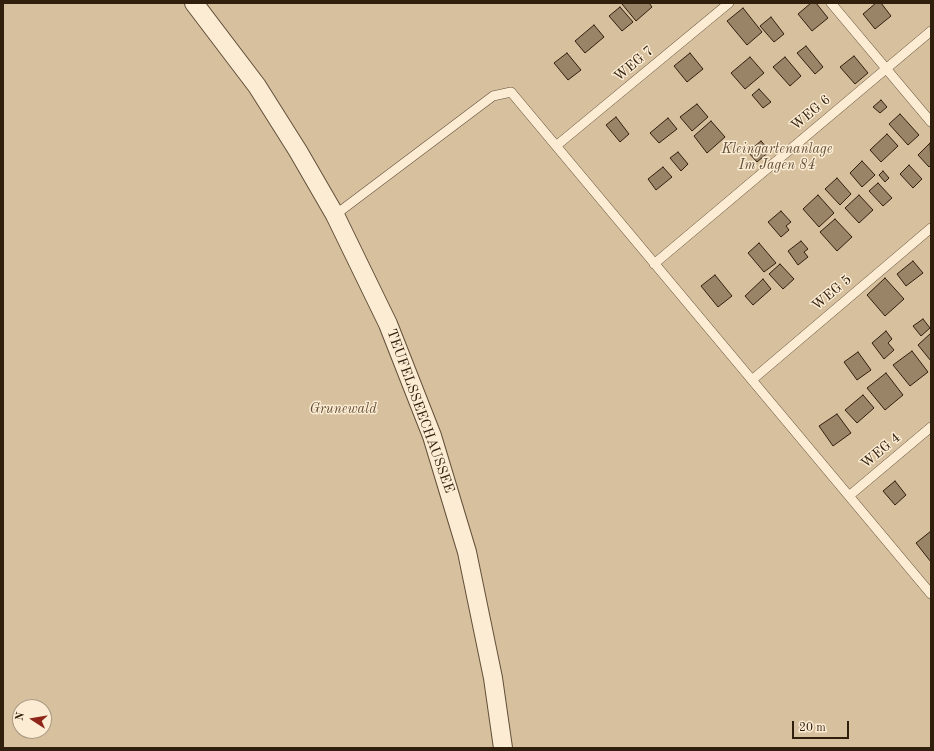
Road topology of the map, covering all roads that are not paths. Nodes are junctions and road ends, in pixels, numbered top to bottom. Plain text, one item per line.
1 (194, 3) edge
2 (729, 3) edge
3 (831, 3) edge
4 (931, 31) edge
5 (886, 68) junction
6 (931, 122) edge
7 (556, 146) junction
8 (335, 215) junction
9 (931, 228) edge
10 (654, 264) junction
11 (752, 380) junction
12 (931, 427) edge
13 (849, 496) junction
14 (931, 594) edge
15 (503, 748) edge

1 - 8 street, TEUFELSSEECHAUSSEE
2 - 7 lane, WEG 7
3 - 5 lane
4 - 5 lane, WEG 6
5 - 6 lane
5 - 10 lane, WEG 6
7 - 8 lane
7 - 10 lane
8 - 15 street, TEUFELSSEECHAUSSEE
9 - 11 lane, WEG 5
10 - 11 lane
11 - 13 lane
12 - 13 lane, WEG 4
13 - 14 lane

